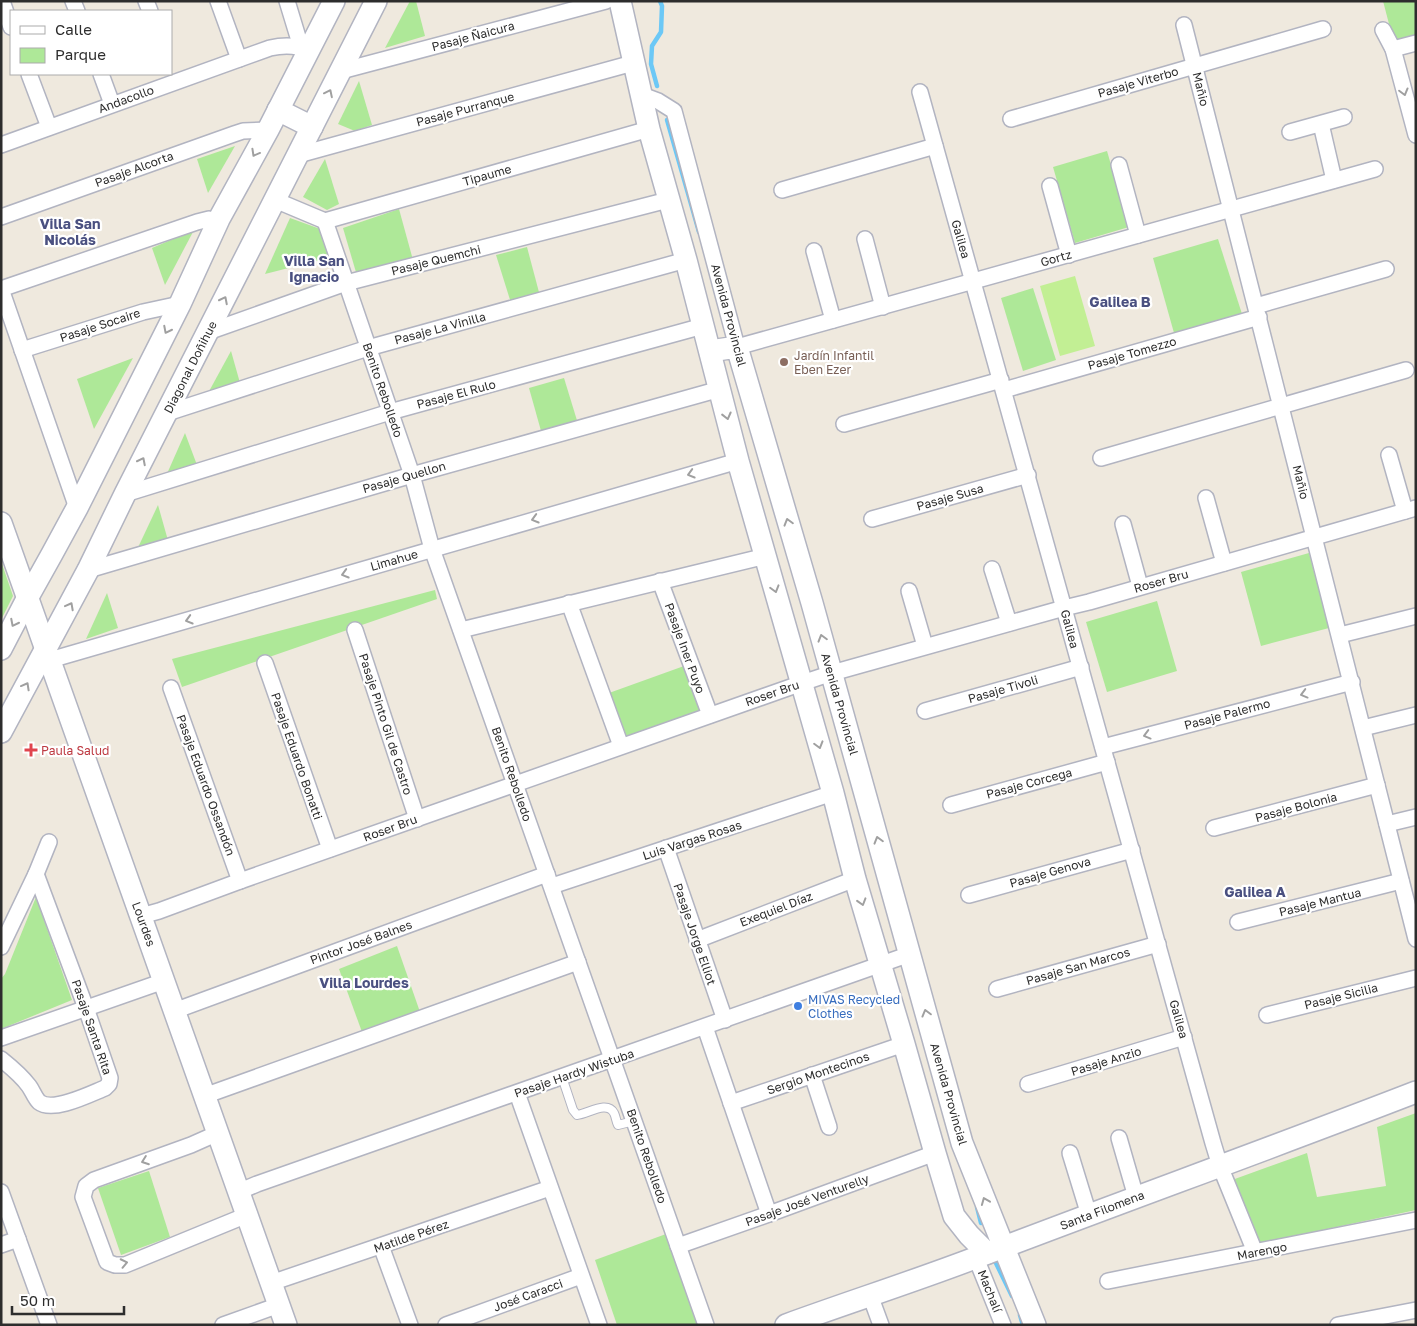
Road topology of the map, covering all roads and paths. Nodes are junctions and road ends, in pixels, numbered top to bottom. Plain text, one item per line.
1 (2, 1) edge
2 (218, 1) edge
3 (286, 1) edge
4 (334, 1) edge
5 (376, 1) edge
6 (606, 1) edge
7 (620, 1) edge
8 (10, 23) edge
9 (1184, 25) dead end
10 (1323, 28) dead end
11 (1383, 30) dead end
12 (1416, 43) edge
13 (305, 49) junction
14 (1393, 49) junction
15 (239, 59) junction
16 (633, 62) junction
17 (1195, 65) junction
18 (172, 69) edge
19 (341, 70) junction
20 (29, 75) edge
21 (101, 75) edge
22 (177, 81) junction
23 (920, 92) dead end
24 (642, 95) junction
25 (112, 104) junction
26 (278, 110) junction
27 (1344, 117) dead end
28 (1012, 119) dead end
29 (1321, 124) junction
30 (49, 127) junction
31 (312, 127) junction
32 (649, 129) junction
33 (268, 130) junction
34 (1290, 132) dead end
35 (1416, 135) edge
36 (1, 145) edge
37 (935, 146) junction
38 (298, 155) junction
39 (1119, 166) dead end
40 (1375, 169) dead end
41 (1334, 180) junction
42 (1050, 186) dead end
43 (782, 190) dead end
44 (275, 200) junction
45 (668, 200) junction
46 (1231, 209) junction
47 (1, 217) edge
48 (219, 219) junction
49 (325, 221) junction
50 (1138, 235) junction
51 (865, 239) dead end
52 (814, 251) dead end
53 (1069, 255) junction
54 (686, 260) junction
55 (1386, 269) dead end
56 (973, 281) junction
57 (346, 283) junction
58 (1, 289) edge
59 (180, 304) junction
60 (883, 307) junction
61 (1258, 311) junction
62 (833, 320) junction
63 (703, 326) junction
64 (208, 332) junction
65 (737, 347) junction
66 (368, 348) junction
67 (22, 350) junction
68 (710, 352) junction
69 (1406, 370) dead end
70 (1003, 385) junction
71 (720, 389) junction
72 (1282, 406) junction
73 (390, 412) junction
74 (166, 413) junction
75 (844, 424) dead end
76 (1389, 454) dead end
77 (1101, 458) dead end
78 (738, 461) junction
79 (412, 475) junction
80 (1028, 475) junction
81 (125, 494) junction
82 (1206, 498) dead end
83 (77, 508) junction
84 (1410, 510) edge
85 (872, 519) dead end
86 (1, 523) edge
87 (1123, 524) dead end
88 (1315, 538) junction
89 (432, 549) junction
90 (766, 556) junction
91 (1224, 563) junction
92 (992, 569) dead end
93 (88, 570) junction
94 (660, 581) junction
95 (1140, 586) junction
96 (909, 591) dead end
97 (28, 597) junction
98 (569, 604) junction
99 (1064, 608) junction
100 (1416, 616) edge
101 (1009, 623) junction
102 (355, 630) dead end
103 (461, 630) junction
104 (1340, 635) junction
105 (925, 646) junction
106 (1, 649) edge
107 (48, 655) junction
108 (265, 663) dead end
109 (1081, 668) junction
110 (832, 673) junction
111 (1352, 682) junction
112 (802, 683) junction
113 (171, 688) dead end
114 (925, 711) dead end
115 (1416, 714) edge
116 (710, 715) junction
117 (1363, 728) junction
118 (1, 732) edge
119 (621, 746) junction
120 (1103, 747) junction
121 (1107, 762) junction
122 (516, 784) junction
123 (1377, 785) junction
124 (833, 793) junction
125 (951, 805) dead end
126 (1416, 817) edge
127 (417, 819) junction
128 (1387, 824) junction
129 (1214, 828) dead end
130 (49, 842) dead end
131 (666, 848) junction
132 (330, 849) junction
133 (1132, 850) junction
134 (36, 874) junction
135 (855, 879) junction
136 (549, 880) junction
137 (240, 881) junction
138 (1401, 881) junction
139 (969, 895) dead end
140 (141, 916) junction
141 (1413, 917) edge
142 (1238, 922) dead end
143 (1416, 939) edge
144 (698, 940) junction
145 (1158, 944) junction
146 (1, 947) edge
147 (910, 954) junction
148 (578, 962) junction
149 (881, 965) junction
150 (1416, 978) edge
151 (164, 981) junction
152 (997, 989) dead end
153 (86, 1008) junction
154 (174, 1011) junction
155 (1267, 1015) dead end
156 (725, 1020) junction
157 (705, 1027) junction
158 (1184, 1037) junction
159 (1, 1038) edge
160 (904, 1044) junction
161 (1, 1059) edge
162 (612, 1059) junction
163 (812, 1075) junction
164 (562, 1077) junction
165 (1028, 1084) dead end
166 (1416, 1092) edge
167 (517, 1093) junction
168 (204, 1096) junction
169 (731, 1103) junction
170 (634, 1121) junction
171 (829, 1127) dead end
172 (218, 1133) junction
173 (1119, 1138) dead end
174 (1070, 1152) dead end
175 (935, 1153) junction
176 (1220, 1166) junction
177 (550, 1188) junction
178 (1, 1192) edge
179 (238, 1192) junction
180 (1136, 1197) junction
181 (770, 1214) junction
182 (247, 1215) junction
183 (1089, 1215) junction
184 (1416, 1220) edge
185 (18, 1239) junction
186 (1, 1245) edge
187 (381, 1246) junction
188 (678, 1246) junction
189 (989, 1252) junction
190 (1255, 1252) junction
191 (582, 1276) junction
192 (1108, 1281) dead end
193 (271, 1283) junction
194 (870, 1295) junction
195 (1416, 1310) edge
196 (282, 1315) edge
197 (49, 1325) edge
198 (223, 1325) edge
199 (410, 1325) edge
200 (446, 1325) edge
201 (599, 1325) edge
202 (706, 1325) edge
203 (786, 1325) edge
204 (881, 1325) edge
205 (1004, 1325) edge
206 (1036, 1325) edge
207 (1338, 1325) edge

1 - 8 street
2 - 15 street
3 - 13 street
4 - 13 street
5 - 19 street, Diagonal Doñihue
6 - 19 street, Pasaje Ñaicura
7 - 16 street, Avenida Provincial
9 - 17 street, Mañio
10 - 17 street, Pasaje Viterbo
11 - 14 street
12 - 14 street
13 - 15 street, Andacollo
13 - 26 street
14 -> 35 street
15 - 22 street, Andacollo
16 - 24 street, Avenida Provincial
16 - 38 street, Pasaje Purranque
17 - 28 street, Pasaje Viterbo
17 - 46 street, Mañio
18 - 22 street
31 -> 19 street, Diagonal Doñihue
20 - 30 street
21 - 25 street
22 - 25 street, Andacollo
23 - 37 street, Galilea
24 - 32 street, Avenida Provincial
24 - 65 street, Avenida Provincial
25 - 30 street, Andacollo
26 - 31 street
26 - 33 street
27 - 29 street
29 - 34 street
29 - 41 street
30 - 36 street, Andacollo
31 - 38 street, Diagonal Doñihue
32 - 45 street, Avenida Provincial
32 - 49 street, Tipaume
33 - 47 street, Pasaje Alcorta
33 -> 48 street
37 - 43 street
37 - 56 street, Galilea
38 - 44 street, Diagonal Doñihue
39 - 50 street
40 - 41 street, Gortz
41 - 46 street, Gortz
42 - 53 street
44 - 49 street
64 -> 44 street, Diagonal Doñihue
45 - 54 street, Avenida Provincial
45 - 57 street, Pasaje Quemchi
46 - 50 street, Gortz
46 - 61 street, Mañio
48 - 58 street
48 - 59 street
49 - 57 street, Benito Rebolledo
50 - 53 street, Gortz
51 - 60 street
52 - 62 street
53 - 56 street, Gortz
54 - 63 street, Avenida Provincial
54 - 66 street, Pasaje La Vinilla
55 - 61 street, Pasaje Tomezzo
56 - 60 street, Gortz
56 - 70 street, Galilea
57 - 64 street, Pasaje Quemchi
57 - 66 street, Benito Rebolledo
58 - 67 street
59 - 67 street, Pasaje Socaire
59 -> 83 street
60 - 62 street, Gortz
61 - 70 street, Pasaje Tomezzo
61 - 72 street, Mañio
62 - 65 street, Gortz
63 - 68 street, Avenida Provincial
63 - 73 street, Pasaje El Rulo
64 - 74 street, Diagonal Doñihue
65 - 68 street
110 -> 65 street, Avenida Provincial
66 - 73 street, Benito Rebolledo
66 - 74 street, Pasaje La Vinilla
67 - 83 street
68 - 71 street, Avenida Provincial
69 - 72 street
70 - 75 street, Pasaje Tomezzo
70 - 80 street, Galilea
71 -> 78 street, Avenida Provincial
71 - 79 street, Pasaje Quellon
72 - 77 street
72 - 88 street, Mañio
73 - 79 street, Benito Rebolledo
73 - 81 street, Pasaje El Rulo
81 -> 74 street, Diagonal Doñihue
76 - 84 street
78 -> 89 street, Limahue
78 - 90 street, Avenida Provincial
79 - 89 street, Benito Rebolledo
79 - 93 street, Pasaje Quellon
80 - 85 street, Pasaje Susa
80 - 99 street, Galilea
81 - 93 street, Diagonal Doñihue
82 - 91 street
83 - 97 street
84 - 88 street, Roser Bru
86 - 97 street, Lourdes
87 - 95 street
88 - 91 street, Roser Bru
88 - 104 street, Mañio
89 - 103 street, Benito Rebolledo
89 -> 107 street, Limahue
90 - 94 street
90 -> 112 street, Avenida Provincial
91 - 95 street, Roser Bru
92 - 101 street
107 -> 93 street, Diagonal Doñihue
94 - 98 street
94 - 116 street, Pasaje Iner Puyo
95 - 99 street, Roser Bru
96 - 105 street
97 -> 106 street
97 - 107 street, Lourdes
98 - 103 street
98 - 119 street
99 - 101 street, Roser Bru
99 - 109 street, Galilea
100 - 104 street
101 - 105 street, Roser Bru
102 - 127 street, Pasaje Pinto Gil de Castro
103 - 122 street, Benito Rebolledo
104 - 111 street, Mañio
105 - 110 street, Roser Bru
118 -> 107 street, Diagonal Doñihue
107 - 140 street, Lourdes
108 - 132 street, Pasaje Eduardo Bonatti
109 - 114 street, Pasaje Tivoli
109 - 120 street, Galilea
110 - 112 street, Roser Bru
147 -> 110 street, Avenida Provincial
111 - 117 street, Mañio
111 -> 120 street, Pasaje Palermo
112 - 116 street, Roser Bru
112 -> 124 street, Avenida Provincial
113 - 137 street, Pasaje Eduardo Ossandón
115 - 117 street
116 - 119 street, Roser Bru
117 - 123 street, Mañio
119 - 122 street, Roser Bru
120 - 121 street, Galilea
121 - 125 street, Pasaje Corcega
121 - 133 street, Galilea
122 - 127 street, Roser Bru
122 - 136 street, Benito Rebolledo
123 - 128 street, Mañio
123 - 129 street, Pasaje Bolonia
124 - 131 street, Luis Vargas Rosas
124 - 135 street, Avenida Provincial
126 - 128 street
127 - 132 street, Roser Bru
128 - 138 street, Mañio
130 - 134 street
131 - 136 street, Luis Vargas Rosas
131 - 144 street, Pasaje Jorge Elliot
132 - 137 street, Roser Bru
133 - 139 street, Pasaje Genova
133 - 145 street, Galilea
134 - 146 street
134 - 153 street, Pasaje Santa Rita
135 - 144 street, Exequiel Díaz
135 -> 149 street, Avenida Provincial
136 - 148 street, Benito Rebolledo
136 - 154 street, Pintor José Balnes
137 - 140 street, Roser Bru
138 - 141 street, Mañio
138 - 142 street, Pasaje Mantua
140 - 151 street, Lourdes
141 - 143 street, Mañio
144 - 156 street, Pasaje Jorge Elliot
145 - 152 street, Pasaje San Marcos
145 - 158 street, Galilea
147 - 149 street, Pasaje Hardy Wistuba
189 -> 147 street, Avenida Provincial
148 - 162 street, Benito Rebolledo
148 - 168 street
149 - 156 street, Pasaje Hardy Wistuba
149 - 160 street, Avenida Provincial
150 - 155 street, Pasaje Sicilia
151 - 153 street
151 - 154 street, Lourdes
153 - 159 street
153 - 161 street, Pasaje Santa Rita
154 - 168 street, Lourdes
156 - 157 street, Pasaje Hardy Wistuba
157 - 162 street, Pasaje Hardy Wistuba
157 - 169 street
158 - 165 street, Pasaje Anzio
158 - 176 street, Galilea
160 - 163 street, Sergio Montecinos
160 - 175 street, Avenida Provincial
162 - 164 street, Pasaje Hardy Wistuba
162 - 170 street, Benito Rebolledo
163 - 169 street, Sergio Montecinos
163 - 171 street
164 - 167 street, Pasaje Hardy Wistuba
164 - 170 lane
166 - 176 street, Santa Filomena
167 - 177 street
167 - 179 street, Pasaje Hardy Wistuba
168 - 172 street, Lourdes
169 - 181 street
170 - 188 street, Benito Rebolledo
172 - 179 street, Lourdes
172 -> 182 street
173 - 180 street
174 - 183 street
175 - 181 street, Pasaje José Venturelly
175 - 189 street, Avenida Provincial
176 - 180 street, Santa Filomena
176 - 190 street, Galilea
177 - 187 street, Matilde Pérez
177 - 191 street
178 - 185 street
179 - 182 street, Lourdes
180 - 183 street, Santa Filomena
181 - 188 street, Pasaje José Venturelly
182 - 193 street, Lourdes
183 - 189 street, Santa Filomena
184 - 190 street, Marengo
185 - 186 street
185 - 197 street
187 - 193 street, Matilde Pérez
187 - 199 street
188 - 202 street, Benito Rebolledo
189 - 194 street, Santa Filomena
189 - 205 street, Machalí
189 - 206 street, Avenida Provincial
190 - 192 street, Marengo
191 - 200 street, José Caracci
191 - 201 street
193 - 196 street, Lourdes
194 - 203 street, Santa Filomena
194 - 204 street
195 - 207 street
196 - 198 street

